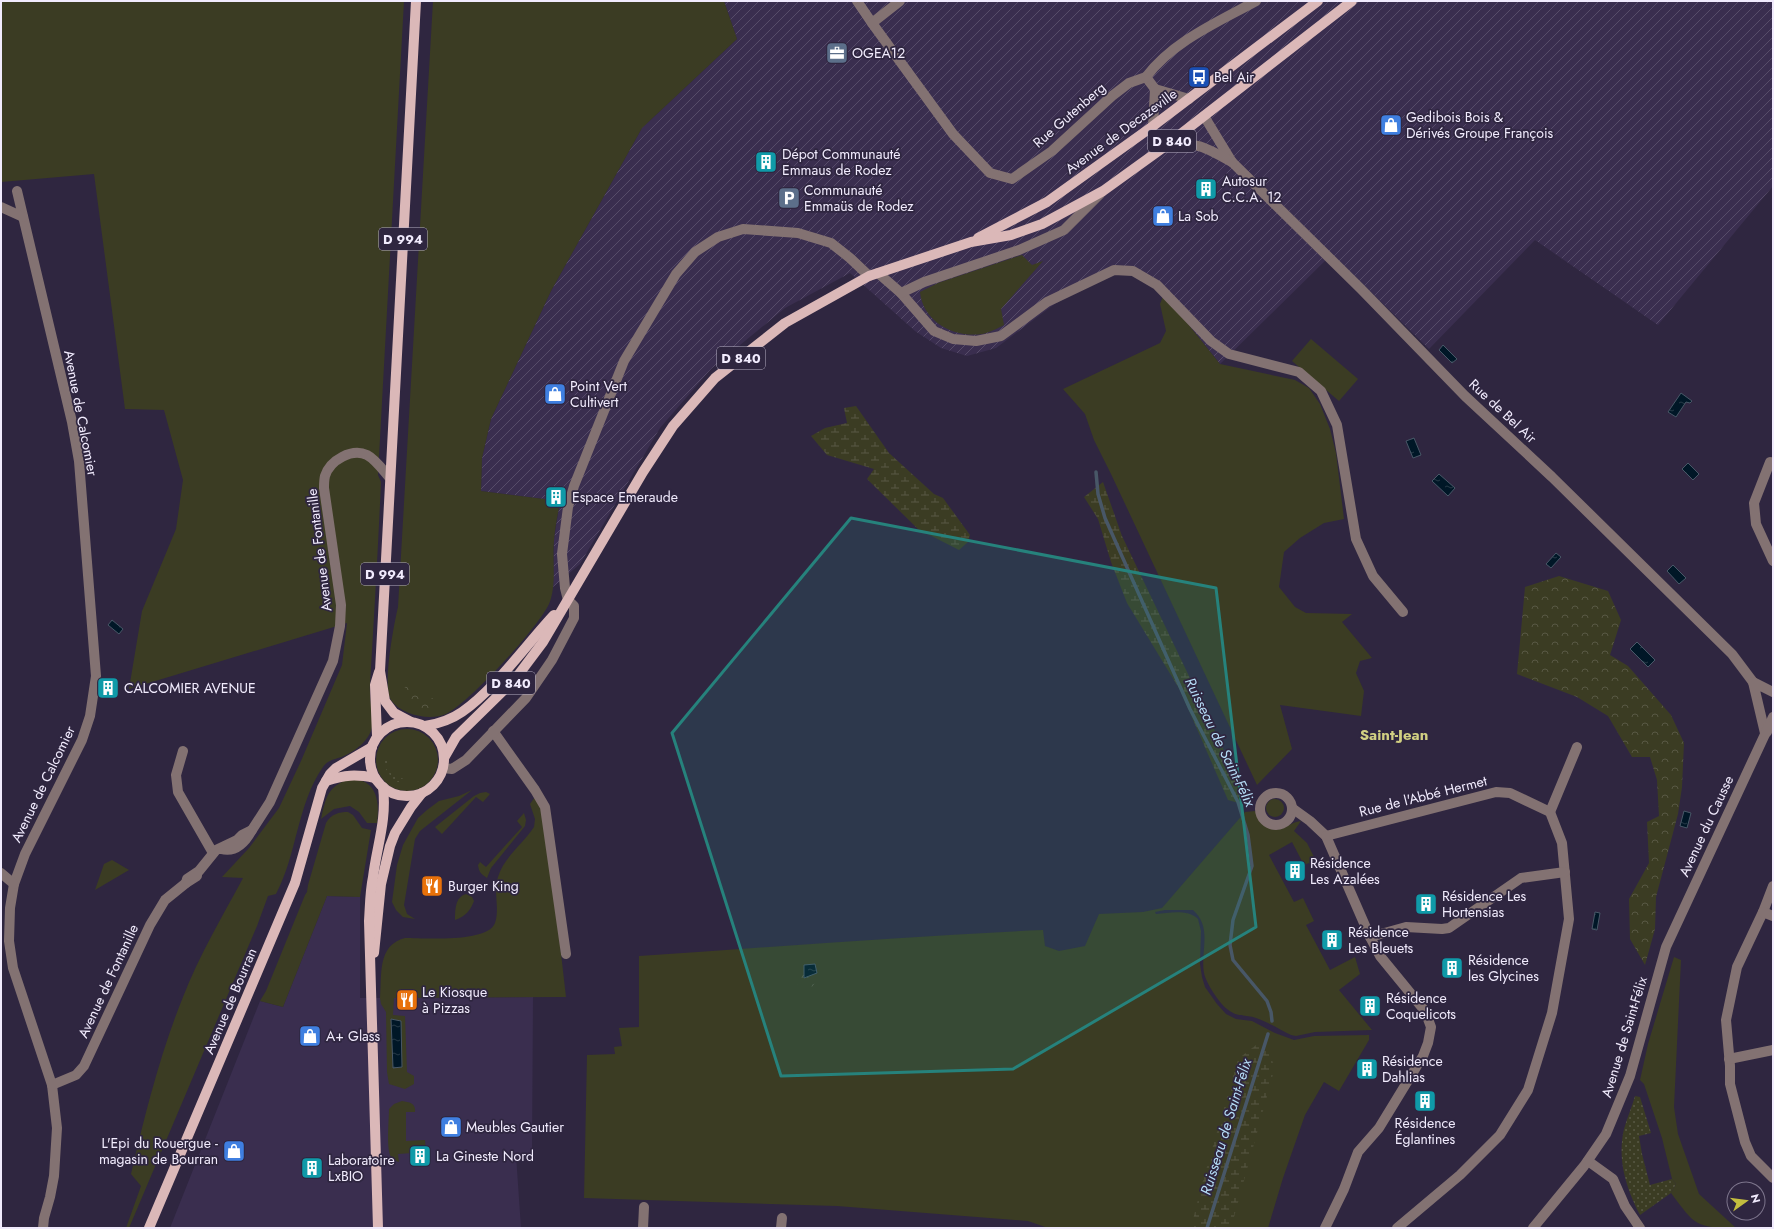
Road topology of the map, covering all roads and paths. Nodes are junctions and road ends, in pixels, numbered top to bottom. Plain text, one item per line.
1 (416, 1) edge
2 (857, 1) edge
3 (900, 1) edge
4 (1256, 1) edge
5 (1318, 1) edge
6 (1352, 1) edge
7 (872, 23) junction
8 (1146, 77) junction
9 (1155, 89) junction
10 (1189, 99) junction
11 (1204, 116) junction
12 (1153, 126) junction
13 (1164, 147) junction
14 (1232, 162) junction
15 (1103, 190) junction
16 (17, 191) dead end
17 (1, 207) edge
18 (23, 217) junction
19 (971, 242) junction
20 (873, 275) junction
21 (902, 293) junction
22 (1770, 462) dead end
23 (389, 477) junction
24 (1773, 561) edge
25 (568, 600) junction
26 (1403, 612) dead end
27 (380, 671) junction
28 (1753, 682) junction
29 (1773, 692) edge
30 (1773, 717) edge
31 (411, 722) junction
32 (425, 726) junction
33 (493, 731) junction
34 (1769, 732) edge
35 (377, 736) junction
36 (372, 747) junction
37 (1577, 747) dead end
38 (183, 751) dead end
39 (444, 763) junction
40 (375, 778) junction
41 (326, 781) junction
42 (383, 787) junction
43 (422, 793) junction
44 (1292, 808) dead end
45 (1550, 812) junction
46 (1326, 836) junction
47 (217, 851) junction
48 (1565, 872) junction
49 (1, 873) edge
50 (14, 884) junction
51 (1773, 886) edge
52 (1763, 912) junction
53 (1773, 916) edge
54 (1370, 937) junction
55 (1666, 947) joint
56 (566, 954) dead end
57 (371, 969) junction
58 (1773, 1050) edge
59 (1729, 1059) junction
60 (52, 1085) junction
61 (1588, 1161) junction
62 (1773, 1178) edge
63 (644, 1207) dead end
64 (44, 1218) junction
65 (37, 1228) edge
66 (43, 1228) edge
67 (149, 1228) edge
68 (378, 1228) edge
69 (643, 1228) edge
70 (1325, 1228) edge
71 (1397, 1228) edge
72 (1533, 1228) edge
73 (1640, 1228) edge

1 - 23 main road, D 994
2 - 7 street
3 - 7 street
4 - 8 street
5 - 10 main road, Avenue de Decazeville / D 840
6 - 11 main road, Avenue de Decazeville / D 840
7 - 8 street, Rue Gutenberg
8 - 9 street
9 - 10 street
9 - 12 street
10 - 12 main road, Avenue de Decazeville / D 840
11 - 13 main road, Avenue de Decazeville / D 840
11 - 14 street, Rue de Bel Air
12 - 19 main road, Avenue de Decazeville / D 840
13 - 14 street, Rue de Bel Air
13 - 15 main road, Avenue de Decazeville / D 840
14 - 28 street, Rue de Bel Air
15 - 19 main road, Avenue de Decazeville / D 840
15 - 21 street
16 - 18 street, Avenue de Calcomier
17 - 18 street
18 - 50 street, Avenue de Calcomier
19 - 20 main road, Avenue de Decazeville / D 840
20 - 21 street
20 - 25 main road, Avenue de Decazeville / D 840
20 - 25 street
21 - 26 street
22 - 24 street
23 - 27 main road, D 994
23 - 47 street, Avenue de Fontanille
25 - 32 main road, Avenue de Decazeville / D 840
25 - 33 street
25 - 39 main road, Avenue de Decazeville / D 840
27 - 31 main road, D 994
27 - 35 main road, D 994
28 - 29 street, Rue de Bel Air
28 - 34 street, Rue de Bel Air
30 - 34 street, Avenue du Causse
31 - 32 main road
31 - 35 main road
32 - 39 main road
33 - 39 street
33 - 56 street
34 - 55 street, Avenue du Causse
35 - 36 main road
36 - 40 main road
36 - 41 main road, Avenue de Bourran
37 - 45 street
38 - 47 street
39 - 43 main road
40 - 41 main road
40 - 42 main road
41 - 67 main road, Avenue de Bourran
42 - 43 main road
42 - 57 main road
43 - 57 main road
44 - 46 street
45 - 46 street, Rue de l'Abbé Hermet
45 - 48 street
46 - 54 street
47 - 60 street, Avenue de Fontanille
48 - 54 street
48 - 71 street
49 - 50 street
50 - 60 street, Avenue de Calcomier
51 - 52 street
52 - 53 street
52 - 59 street
54 - 70 street
55 - 61 street, Avenue de Saint-Félix
57 - 68 main road
58 - 59 street
59 - 62 street
60 - 64 street, Avenue de Calcomier
61 - 72 street, Avenue de Saint-Félix
61 - 73 street
63 - 69 street
64 - 65 street, Avenue de Calcomier
64 - 66 street, Avenue de Calcomier

